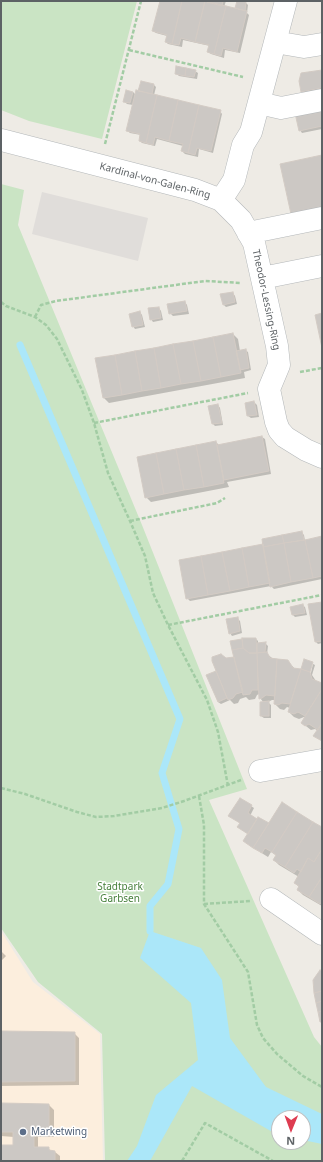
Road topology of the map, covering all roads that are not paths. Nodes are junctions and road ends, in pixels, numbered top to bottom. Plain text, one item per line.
1 (286, 1) edge
2 (275, 42) junction
3 (322, 44) edge
4 (322, 100) edge
5 (259, 103) junction
6 (1, 140) edge
7 (221, 200) junction
8 (322, 218) edge
9 (248, 233) junction
10 (322, 266) edge
11 (262, 278) junction
12 (322, 457) edge
13 (322, 760) edge
14 (260, 771) road end
15 (271, 899) road end
16 (322, 934) edge

1 - 2 street, Kardinal-von-Galen-Ring
2 - 3 street
2 - 5 street, Kardinal-von-Galen-Ring
4 - 5 street
5 - 7 street, Kardinal-von-Galen-Ring
6 - 7 street, Kardinal-von-Galen-Ring
7 - 9 street, Theodor-Lessing-Ring
8 - 9 street
9 - 11 street, Theodor-Lessing-Ring
10 - 11 street
11 - 12 street, Theodor-Lessing-Ring
13 - 14 street
15 - 16 street

